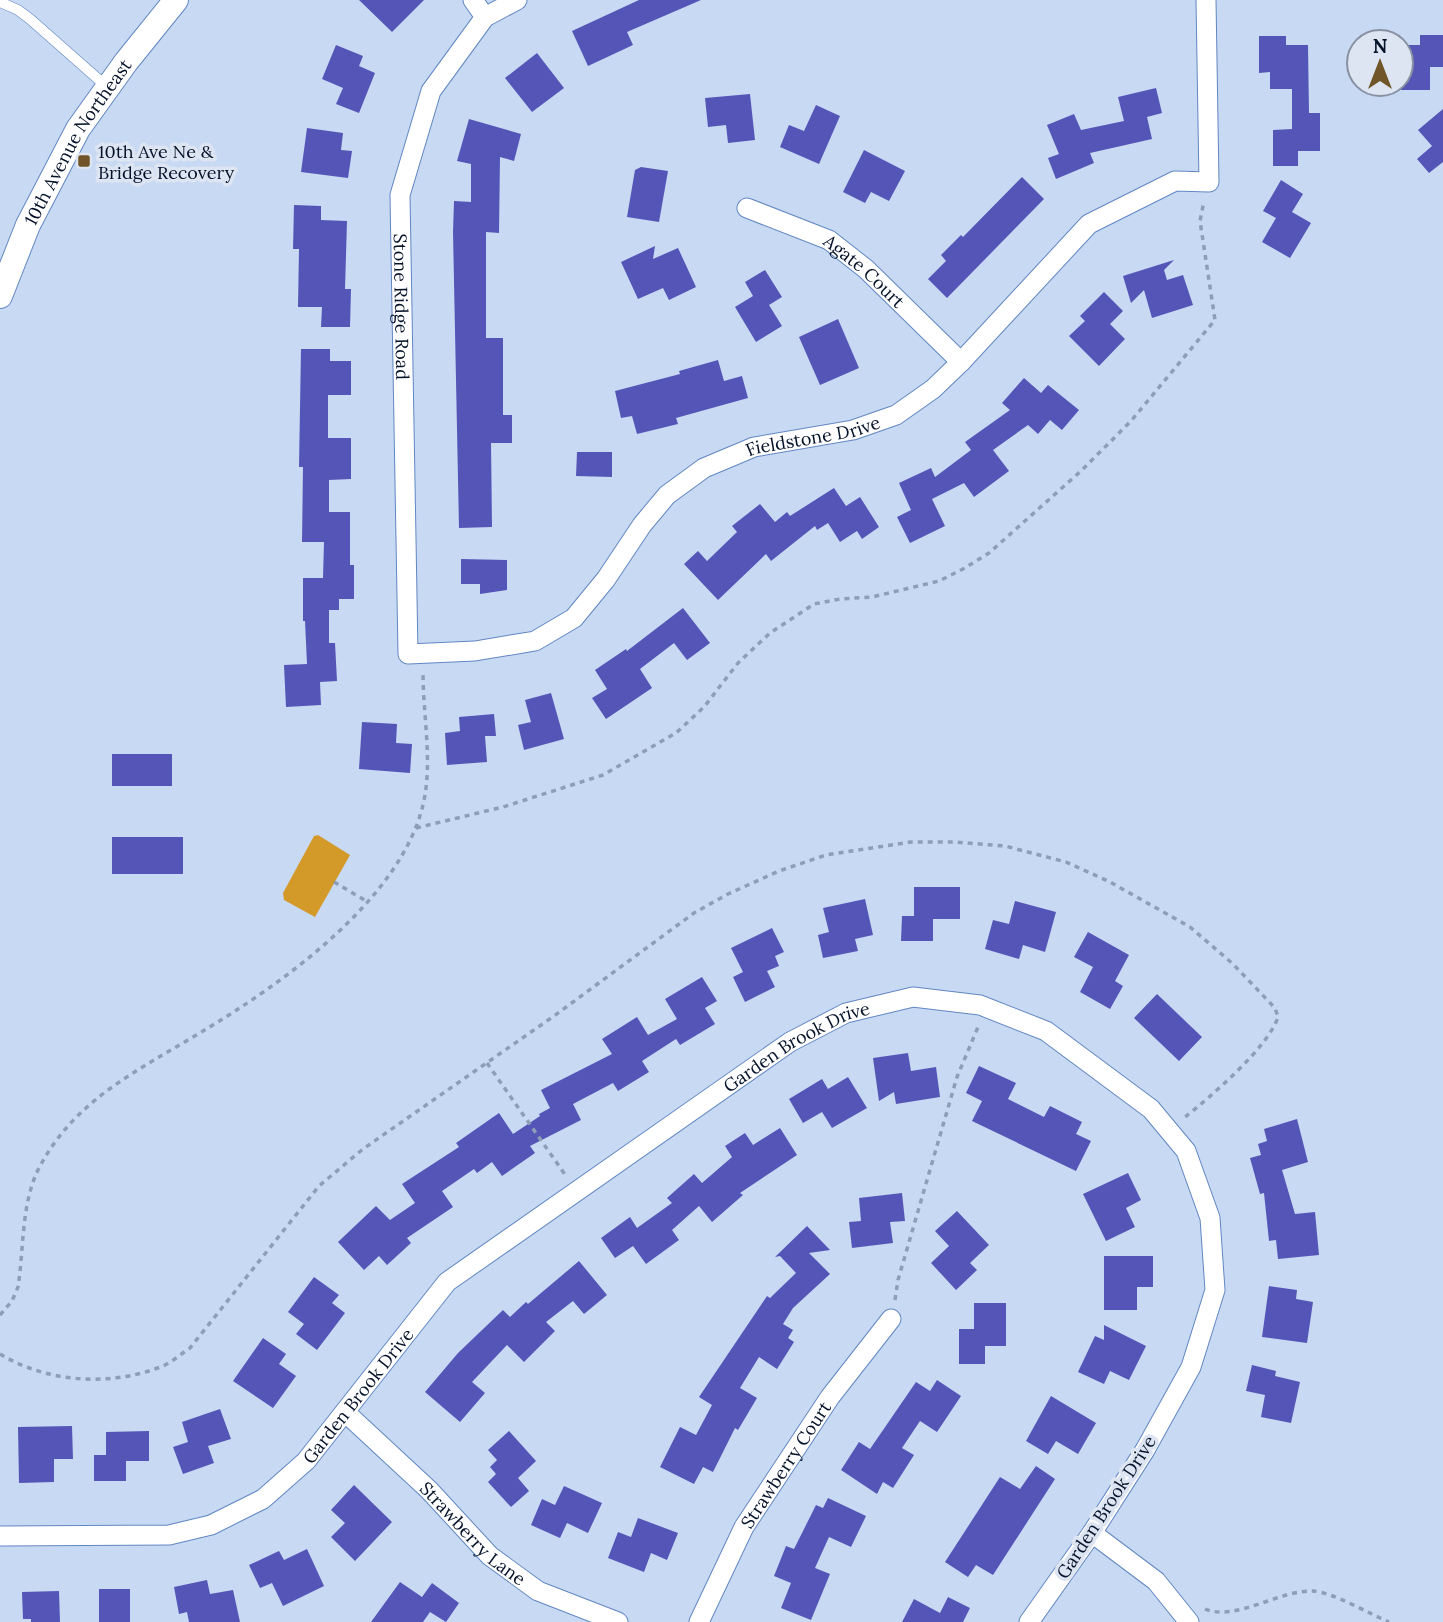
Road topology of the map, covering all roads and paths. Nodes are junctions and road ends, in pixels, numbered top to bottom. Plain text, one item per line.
1 (176, 0) edge
2 (473, 0) edge
3 (517, 0) edge
4 (1206, 0) edge
5 (0, 2) edge
6 (485, 17) junction
7 (108, 88) junction
8 (1209, 182) junction
9 (747, 208) dead end
10 (0, 296) edge
11 (961, 362) junction
12 (408, 654) joint
13 (423, 691) dead end
14 (416, 828) junction
15 (334, 882) dead end
16 (368, 902) junction
17 (987, 1008) junction
18 (487, 1063) junction
19 (1169, 1131) junction
20 (577, 1192) junction
21 (0, 1315) edge
22 (891, 1319) joint
23 (0, 1354) edge
24 (346, 1413) junction
25 (1092, 1533) junction
26 (0, 1536) edge
27 (1201, 1606) dead end
28 (618, 1622) edge
29 (699, 1622) edge
30 (1028, 1622) edge
31 (1189, 1622) edge
32 (1389, 1622) edge

1 - 7 street, 10th Avenue Northeast
2 - 6 street
3 - 6 street, Stone Ridge Road
4 - 8 street
5 - 7 lane
6 - 12 street, Stone Ridge Road
7 - 10 street, 10th Avenue Northeast
8 - 11 street, Fieldstone Drive
8 - 14 path
9 - 11 street, Agate Court
11 - 12 street, Fieldstone Drive
13 - 14 path
14 - 16 path
15 - 16 path
16 - 21 path
17 - 19 street, Garden Brook Drive
17 - 20 street, Garden Brook Drive
17 - 22 path
18 - 19 path
18 - 20 path
18 - 23 path
19 - 25 street, Garden Brook Drive
20 - 24 street, Garden Brook Drive
22 - 29 street, Strawberry Court
24 - 26 street, Garden Brook Drive
24 - 28 street, Strawberry Lane
25 - 30 street, Garden Brook Drive
25 - 31 street
27 - 32 path

